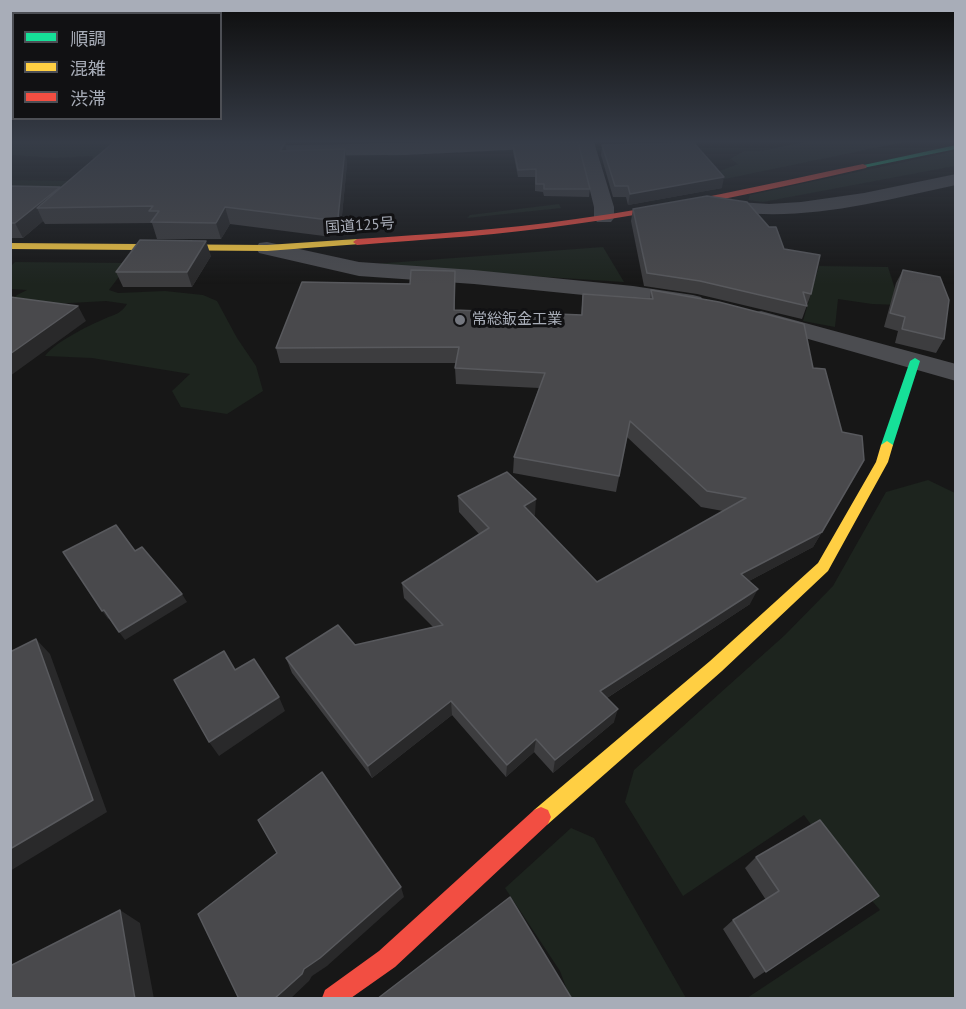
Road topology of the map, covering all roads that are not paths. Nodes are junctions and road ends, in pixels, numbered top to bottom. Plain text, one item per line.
1 (599, 189) edge
2 (755, 189) edge
3 (911, 189) edge
4 (703, 200) junction
5 (604, 218) junction
6 (267, 248) junction
7 (13, 249) edge
8 (719, 308) edge
9 (742, 314) edge
10 (915, 361) junction
11 (956, 373) edge
12 (333, 999) edge

1 - 5 street
2 - 4 main road, 国道125号
3 - 4 street
4 - 5 main road, 国道125号
5 - 6 main road, 国道125号
6 - 7 main road, 国道125号
6 - 8 street
9 - 10 street
10 - 11 street
10 - 12 main road

